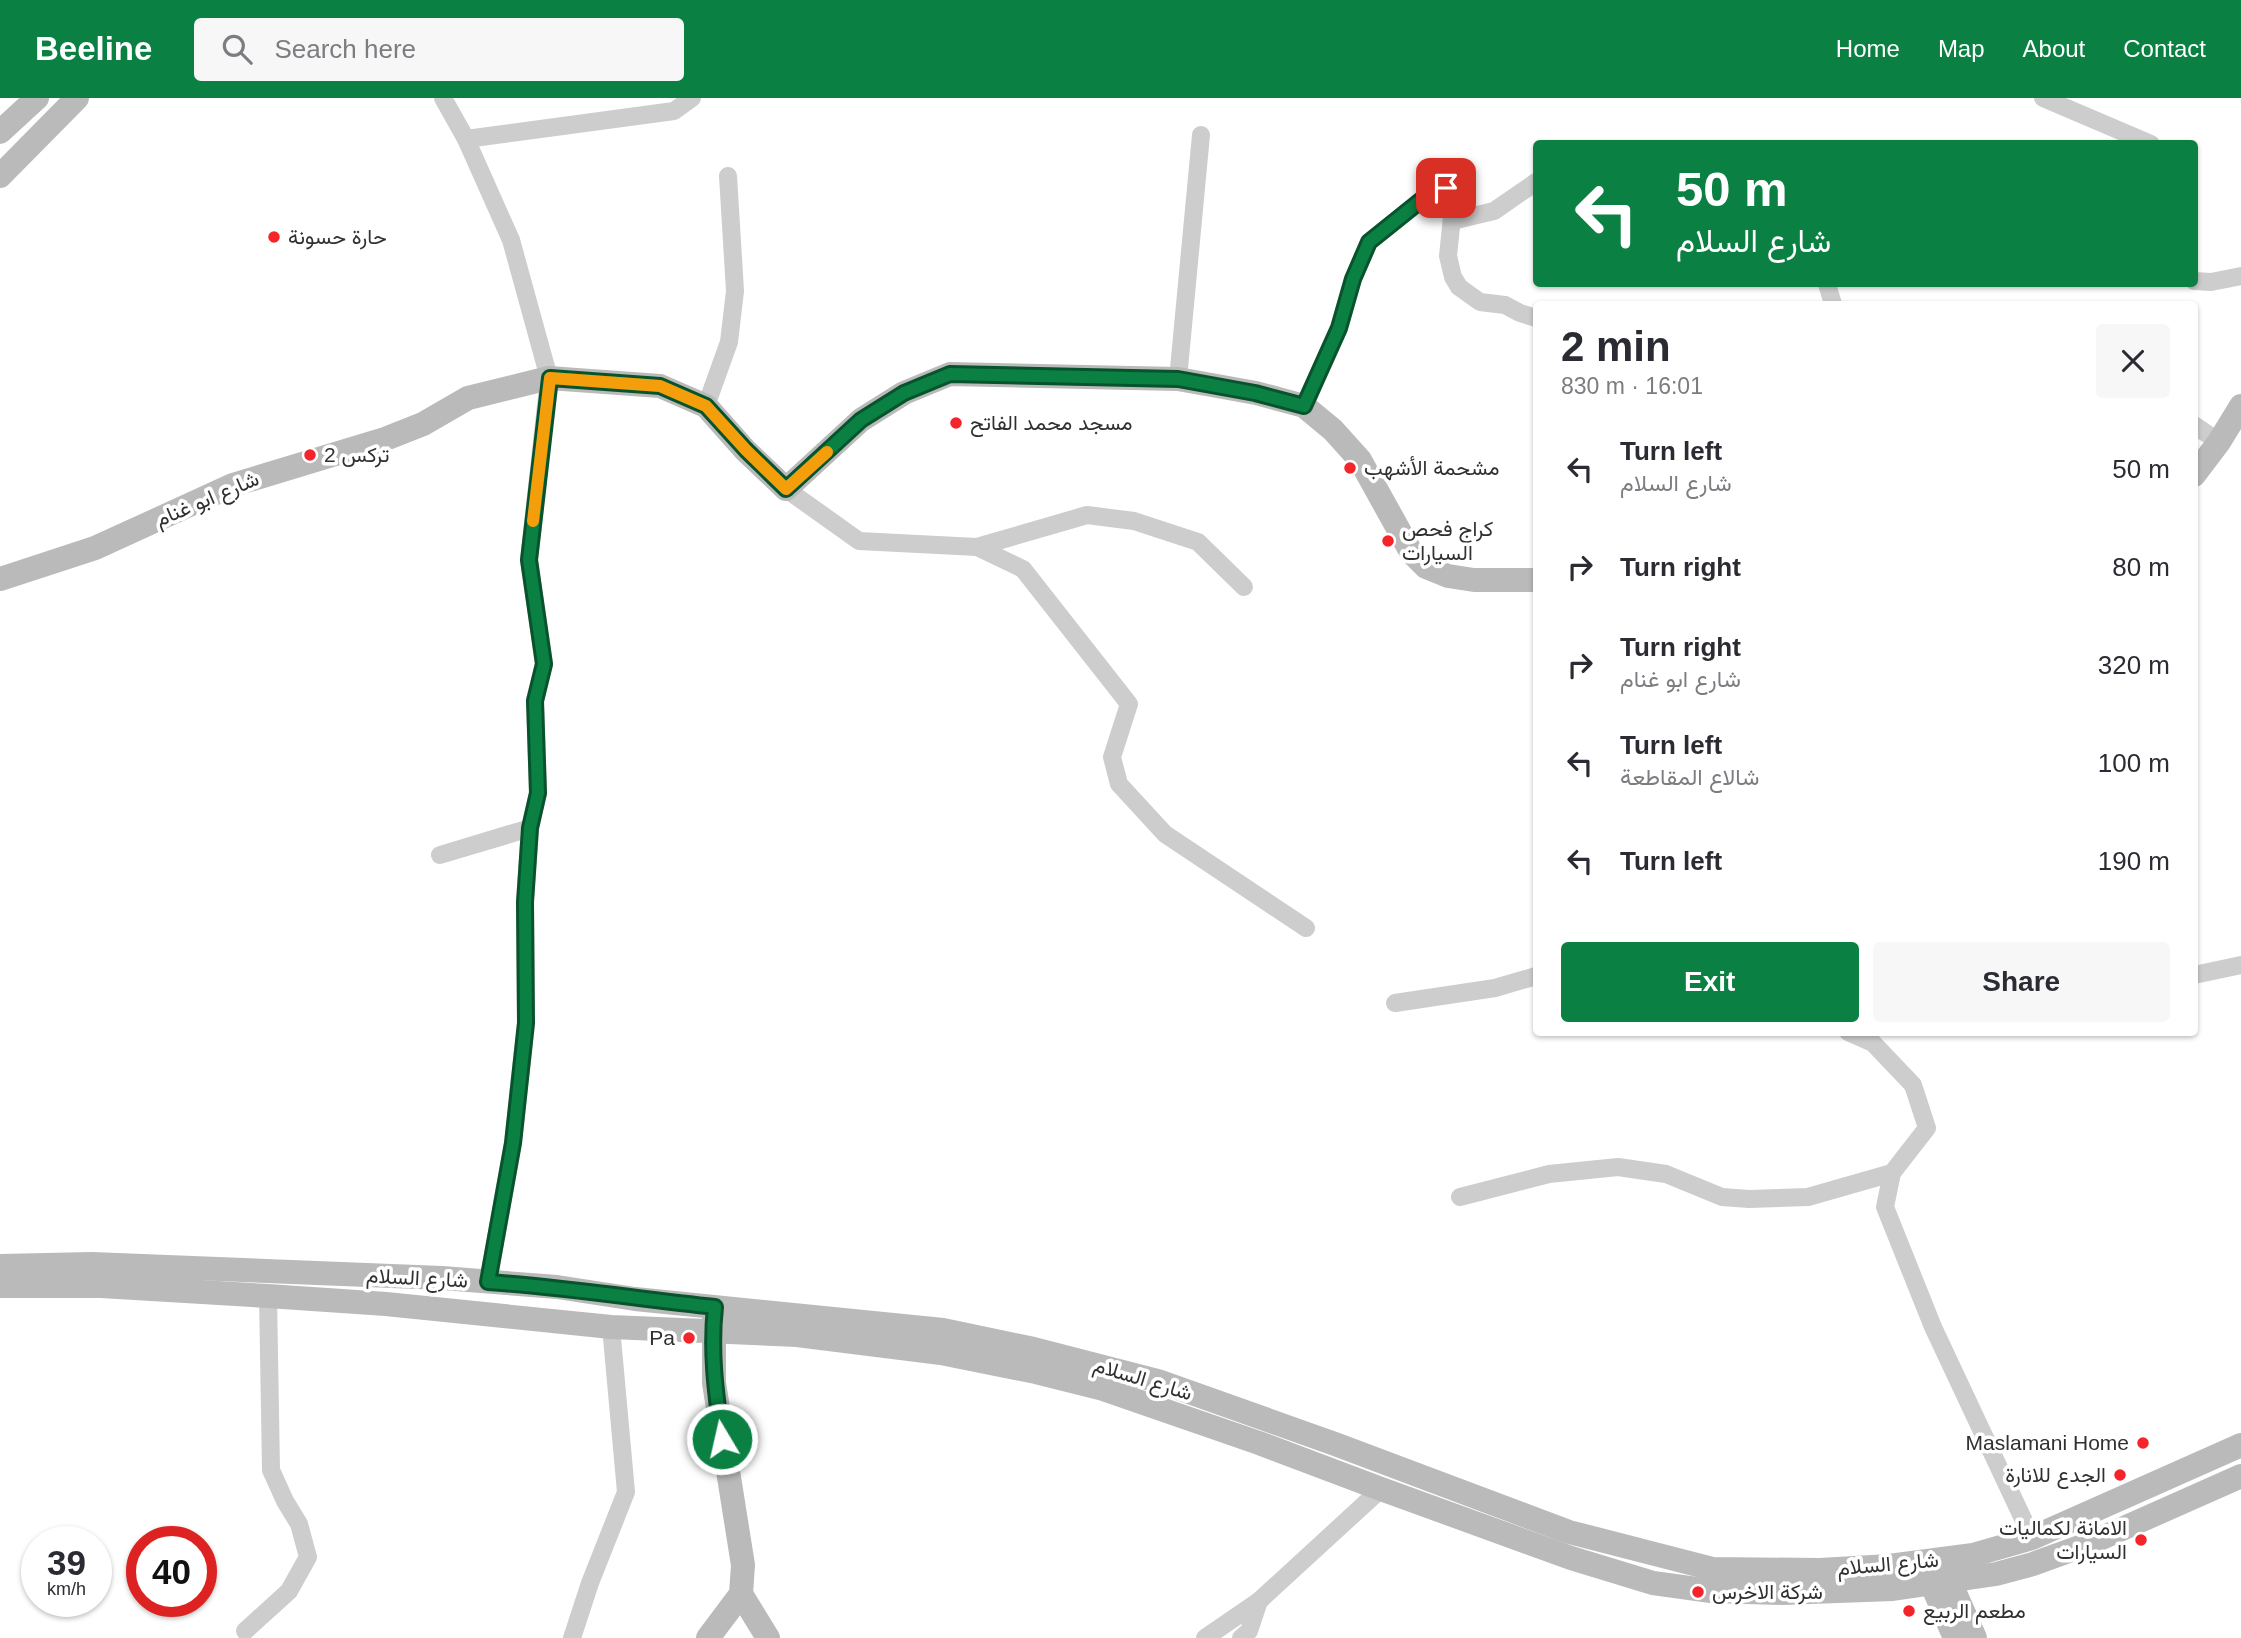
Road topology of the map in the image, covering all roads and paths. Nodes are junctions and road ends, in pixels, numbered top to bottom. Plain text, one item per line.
1 (37, 98) edge
2 (76, 98) edge
3 (443, 98) edge
4 (692, 98) edge
5 (2043, 98) edge
6 (0, 132) edge
7 (1200, 135) dead end
8 (466, 139) junction
9 (2142, 140) edge
10 (0, 176) edge
11 (728, 176) dead end
12 (1533, 183) edge
13 (1452, 221) junction
14 (2241, 276) edge
15 (2198, 281) edge
16 (1533, 317) edge
17 (550, 378) junction
18 (1178, 379) junction
19 (706, 406) junction
20 (1304, 406) junction
21 (2241, 406) edge
22 (2198, 428) edge
23 (2219, 442) junction
24 (2198, 470) edge
25 (786, 489) junction
26 (977, 547) junction
27 (0, 579) edge
28 (1533, 580) edge
29 (1244, 587) dead end
30 (530, 828) junction
31 (440, 855) dead end
32 (1306, 928) dead end
33 (2241, 965) edge
34 (2198, 974) edge
35 (1533, 977) edge
36 (1395, 1003) dead end
37 (1857, 1036) edge
38 (1892, 1173) junction
39 (1460, 1197) dead end
40 (0, 1266) edge
41 (488, 1282) junction
42 (0, 1286) edge
43 (268, 1296) junction
44 (713, 1319) junction
45 (611, 1327) junction
46 (2241, 1445) edge
47 (2241, 1476) edge
48 (1381, 1489) junction
49 (2032, 1538) junction
50 (1938, 1576) junction
51 (741, 1594) junction
52 (1259, 1601) junction
53 (245, 1631) dead end
54 (572, 1638) edge
55 (708, 1638) edge
56 (768, 1638) edge
57 (1205, 1638) edge
58 (1241, 1638) edge
59 (1955, 1638) edge
60 (1975, 1638) edge

1 - 6 main road
2 - 10 main road
3 - 8 street
4 - 8 street
5 - 9 street
7 - 18 street
8 - 17 street
11 - 19 street
12 - 13 street
13 - 16 street
13 - 20 street
14 - 15 street
17 - 19 main road, شارع ابو غنام
17 - 27 main road, شارع ابو غنام
17 - 30 street
18 - 20 main road
18 - 25 main road
19 - 25 main road, شارع ابو غنام
20 - 28 main road
21 - 23 main road
22 - 23 street
23 - 24 main road
25 - 26 street
26 - 29 street
26 - 32 street
30 - 31 street
30 - 41 street
33 - 34 street
35 - 36 street
37 - 38 street
38 - 39 street
38 - 49 street
40 - 41 main road, شارع السلام
41 - 44 main road, شارع السلام
42 - 43 main road, شارع السلام
43 - 45 main road, شارع السلام
43 - 53 street
44 - 45 main road, شارع السلام
44 - 48 main road, شارع السلام
44 - 50 main road, شارع السلام
44 - 51 main road
45 - 54 street
46 - 49 main road, شارع السلام
47 - 50 main road, شارع السلام
48 - 50 main road, شارع السلام
48 - 52 street
49 - 50 main road, شارع السلام
50 - 59 main road
50 - 60 main road
51 - 55 main road
51 - 56 main road
52 - 57 street
52 - 58 street

